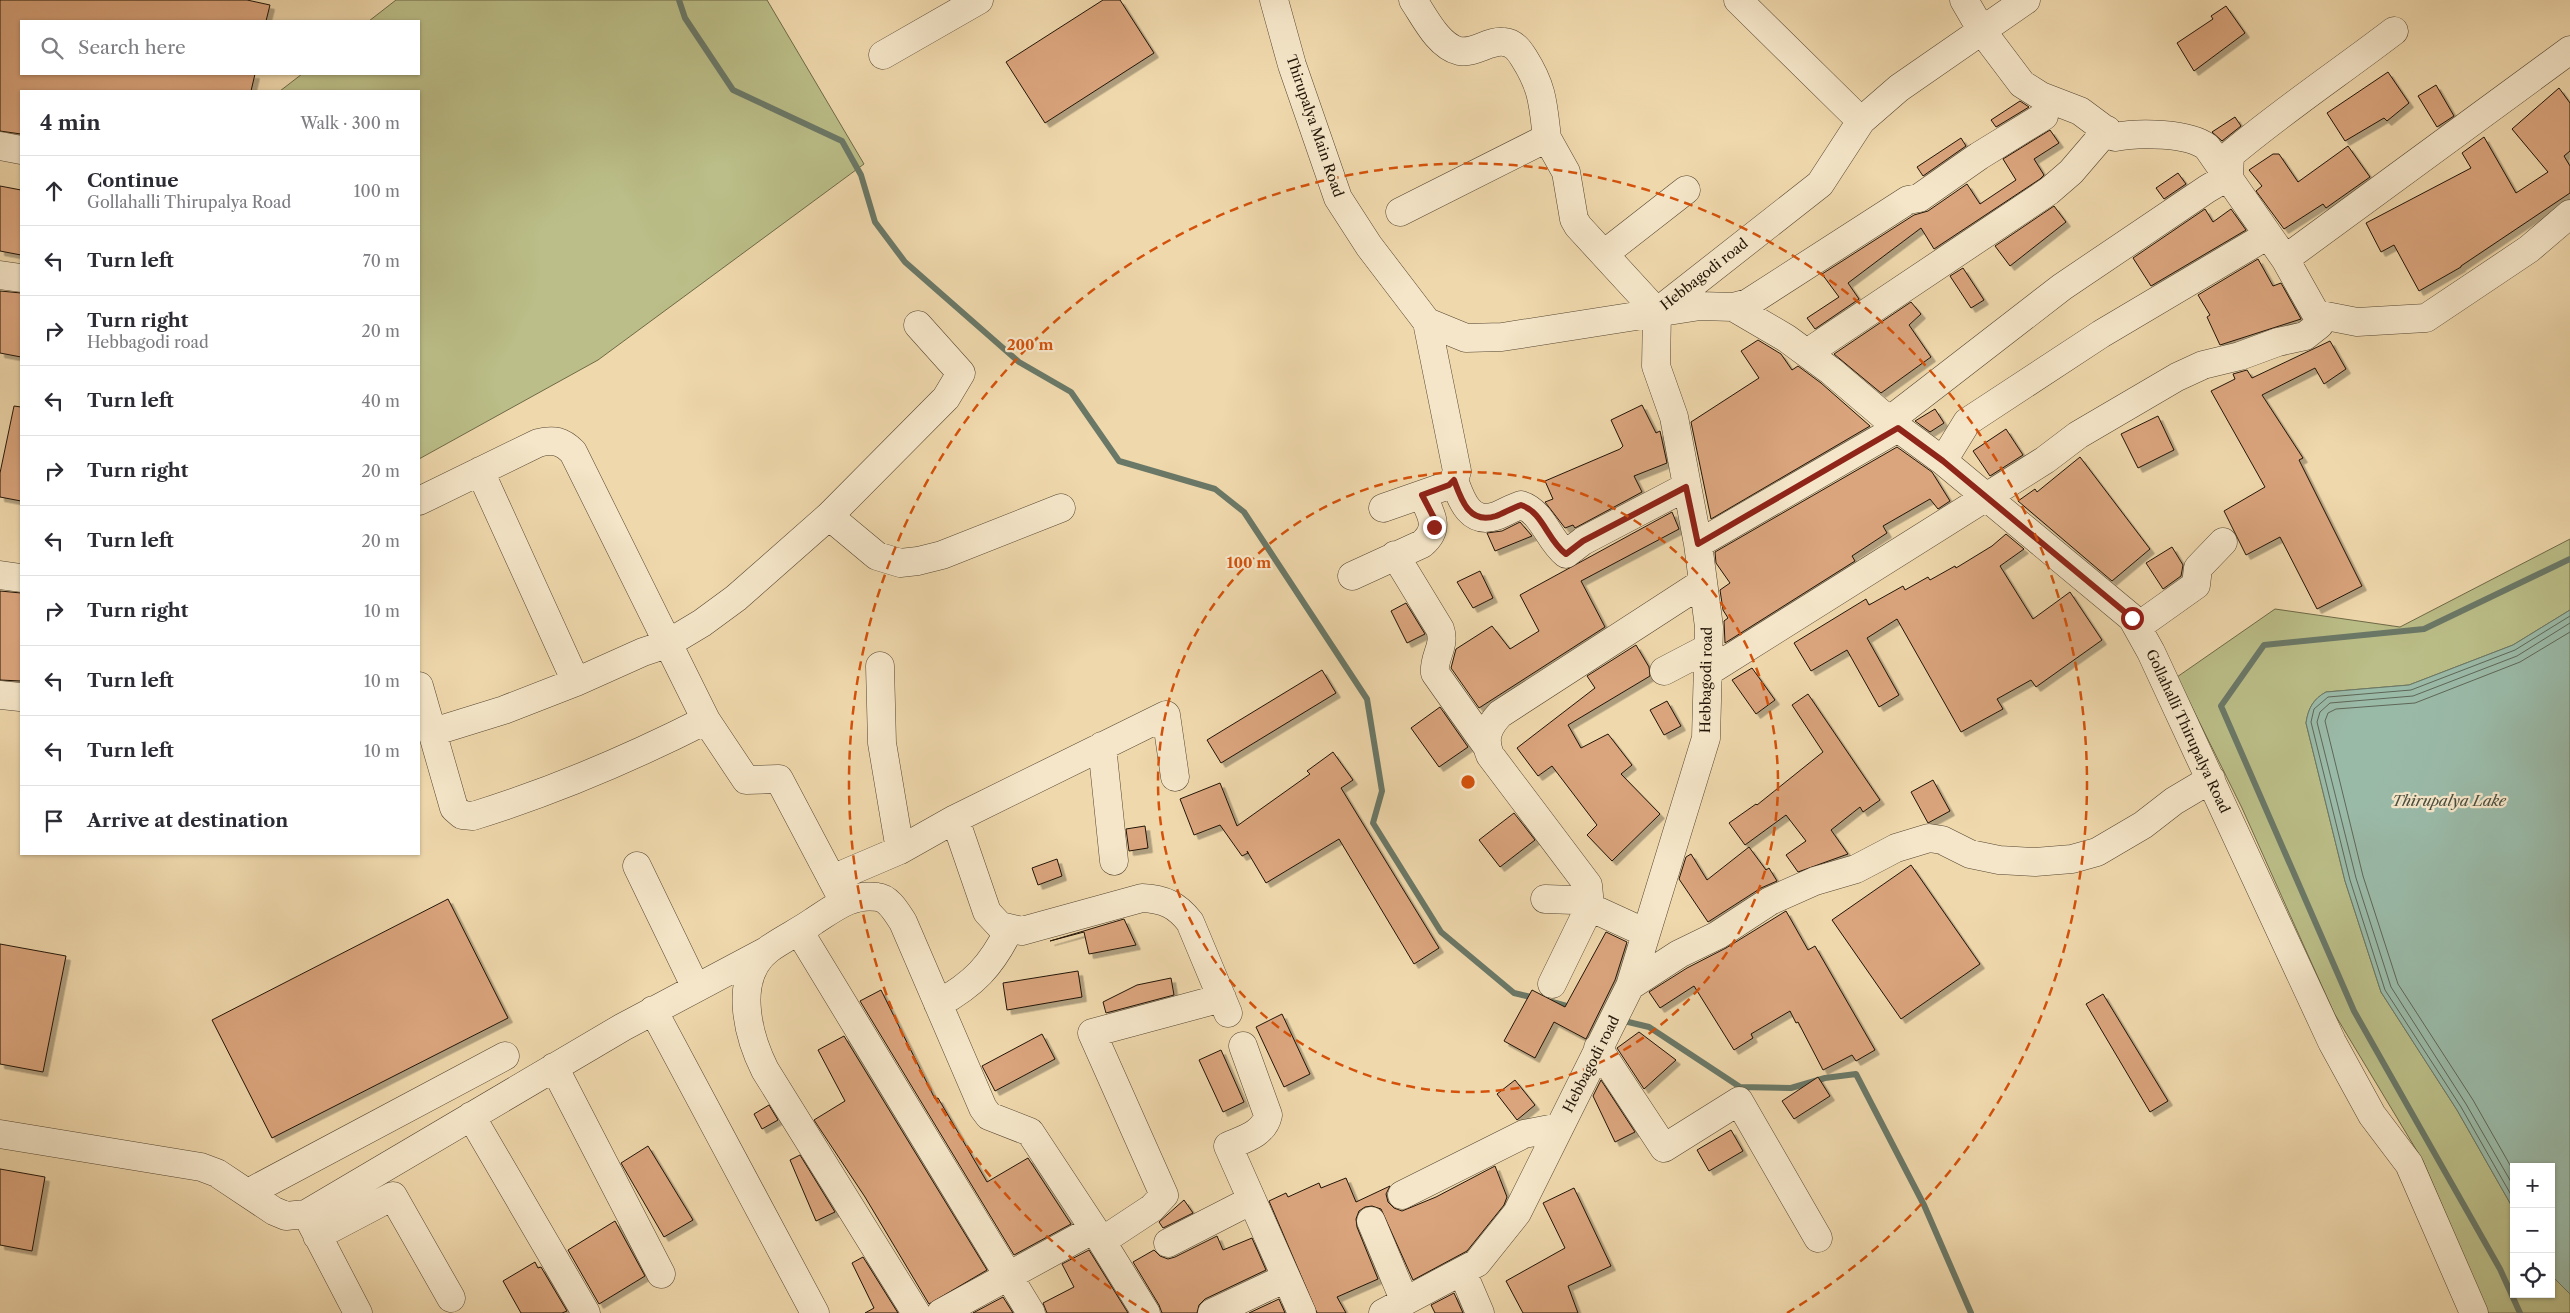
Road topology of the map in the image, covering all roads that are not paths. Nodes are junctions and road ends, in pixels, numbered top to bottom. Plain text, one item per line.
1 (979, 0) edge
2 (1274, 0) edge
3 (1413, 0) edge
4 (1738, 0) edge
5 (1964, 0) edge
6 (2026, 0) edge
7 (1982, 31) junction
8 (2394, 31) dead end
9 (2570, 50) edge
10 (883, 55) dead end
11 (2044, 116) dead end
12 (1861, 121) junction
13 (2107, 130) junction
14 (1547, 138) junction
15 (0, 146) edge
16 (20, 150) edge
17 (2229, 176) junction
18 (1686, 190) dead end
19 (1400, 212) dead end
20 (2570, 214) edge
21 (2268, 235) junction
22 (1604, 254) junction
23 (2285, 259) junction
24 (0, 275) edge
25 (20, 278) edge
26 (1733, 307) junction
27 (1657, 312) junction
28 (2316, 314) junction
29 (1427, 322) junction
30 (918, 326) dead end
31 (1807, 353) junction
32 (1894, 424) junction
33 (1943, 461) junction
34 (480, 471) junction
35 (1454, 480) junction
36 (1686, 487) junction
37 (1422, 495) junction
38 (1986, 497) junction
39 (420, 501) edge
40 (1061, 508) dead end
41 (1383, 508) dead end
42 (829, 516) junction
43 (2223, 542) dead end
44 (1698, 544) junction
45 (1395, 555) junction
46 (0, 575) edge
47 (1352, 576) dead end
48 (20, 578) edge
49 (1702, 583) junction
50 (2137, 626) junction
51 (667, 644) junction
52 (1708, 660) junction
53 (880, 666) dead end
54 (1664, 671) dead end
55 (576, 682) junction
56 (420, 689) edge
57 (706, 720) junction
58 (433, 732) junction
59 (1486, 745) junction
60 (1102, 746) junction
61 (1175, 777) dead end
62 (2211, 779) junction
63 (954, 818) junction
64 (900, 850) junction
65 (1114, 861) dead end
66 (637, 866) dead end
67 (838, 890) junction
68 (1545, 899) dead end
69 (1590, 906) junction
70 (1009, 930) junction
71 (799, 931) junction
72 (1646, 933) junction
73 (768, 950) junction
74 (1552, 984) dead end
75 (696, 988) junction
76 (938, 1004) junction
77 (653, 1010) junction
78 (1614, 1018) junction
79 (1243, 1046) dead end
80 (505, 1056) dead end
81 (554, 1067) junction
82 (472, 1116) junction
83 (1560, 1127) junction
84 (0, 1134) edge
85 (248, 1193) junction
86 (1402, 1194) dead end
87 (1252, 1200) junction
88 (1371, 1222) dead end
89 (312, 1225) junction
90 (1098, 1235) junction
91 (1818, 1238) dead end
92 (1168, 1243) dead end
93 (1462, 1271) junction
94 (661, 1274) dead end
95 (1008, 1276) junction
96 (1286, 1278) junction
97 (451, 1298) dead end
98 (1391, 1310) edge
99 (358, 1313) edge
100 (586, 1313) edge
101 (816, 1313) edge
102 (916, 1313) edge
103 (941, 1313) edge
104 (1030, 1313) edge
105 (1146, 1313) edge
106 (1212, 1313) edge
107 (1302, 1313) edge
108 (1480, 1313) edge
109 (2474, 1313) edge

1 - 10 street
2 - 29 street, Thirupalya Main Road
3 - 14 street
4 - 12 street
5 - 7 street
6 - 7 street, Hebbagodi road
7 - 12 street, Hebbagodi road
7 - 13 street
8 - 17 street
9 - 23 street
11 - 26 street
12 - 27 street, Hebbagodi road
13 - 17 street
13 - 31 street
14 - 19 street
14 - 22 street
15 - 16 street
17 - 21 street
17 - 32 street
18 - 22 street
20 - 28 street
21 - 23 street
21 - 33 street
22 - 27 street
23 - 28 street
24 - 25 street
26 - 27 street
26 - 31 street, Gollahalli Thirupalya Road
27 - 29 street
27 - 36 street, Hebbagodi road
28 - 38 street
29 - 35 street
30 - 42 street
31 - 32 street, Gollahalli Thirupalya Road
32 - 33 street, Gollahalli Thirupalya Road
32 - 44 street
33 - 38 street, Gollahalli Thirupalya Road
34 - 39 street
34 - 51 street
34 - 55 street
35 - 36 street
35 - 37 street
36 - 44 street, Hebbagodi road
37 - 41 street
37 - 45 street
38 - 50 street, Gollahalli Thirupalya Road
38 - 52 street
40 - 42 street
42 - 51 street
43 - 50 street
44 - 49 street, Hebbagodi road
45 - 47 street
45 - 59 street
46 - 48 street
49 - 52 street, Hebbagodi road
49 - 59 street
50 - 62 street, Gollahalli Thirupalya Road
51 - 55 street
51 - 57 street
52 - 54 street
52 - 72 street, Hebbagodi road
53 - 64 street
55 - 58 street
56 - 58 street
57 - 58 street
57 - 67 street
59 - 69 street
60 - 61 street
60 - 63 street
60 - 65 street
62 - 78 street
62 - 109 street, Gollahalli Thirupalya Road
63 - 64 street
63 - 70 street
64 - 67 street
66 - 75 street
67 - 71 street
67 - 76 street
68 - 69 street
69 - 72 street
69 - 74 street
70 - 76 street
70 - 90 street
71 - 73 street
71 - 95 street
72 - 78 street, Hebbagodi road
73 - 75 street
73 - 102 street
75 - 77 street
76 - 90 street
77 - 81 street
77 - 101 street
78 - 83 street, Hebbagodi road
78 - 91 street
79 - 87 street
80 - 85 street
81 - 82 street
81 - 94 street
82 - 89 street
82 - 100 street
83 - 86 street
83 - 93 street, Hebbagodi road
84 - 85 street
85 - 89 street
87 - 92 street
87 - 96 street
88 - 98 street
89 - 97 street
89 - 99 street
90 - 95 street
90 - 105 street
93 - 98 street, Hebbagodi road
93 - 108 street
95 - 103 street
95 - 104 street
96 - 106 street
96 - 107 street

